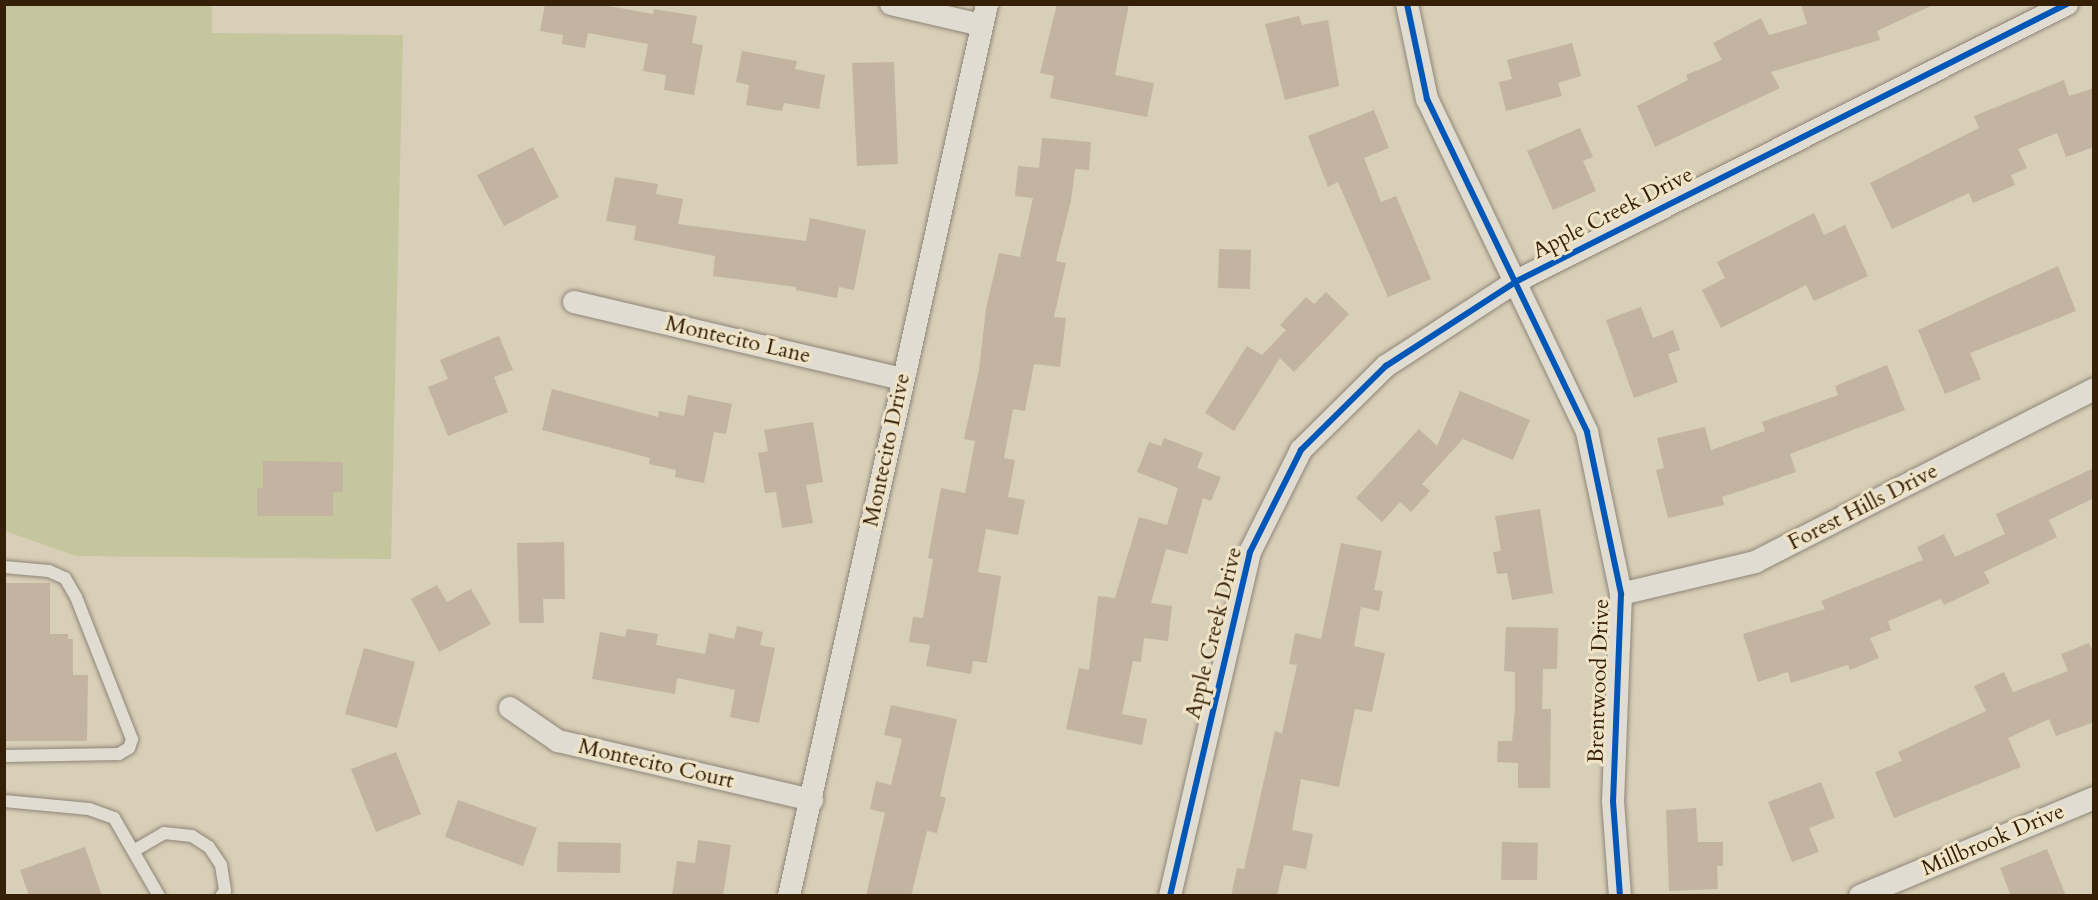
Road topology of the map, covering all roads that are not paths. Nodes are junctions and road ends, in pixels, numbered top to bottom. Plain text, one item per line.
1 (891, 4) edge
2 (1407, 4) edge
3 (2067, 4) edge
4 (984, 15) edge
5 (1517, 281) junction
6 (574, 302) dead end
7 (902, 379) junction
8 (2094, 389) edge
9 (4, 567) edge
10 (1621, 594) junction
11 (510, 708) dead end
12 (4, 756) edge
13 (2094, 798) edge
14 (812, 800) junction
15 (4, 801) edge
16 (135, 850) junction
17 (159, 896) edge
18 (221, 896) edge
19 (789, 896) edge
20 (1170, 896) edge
21 (1620, 896) edge
22 (1860, 896) edge

1 - 4 street
2 - 5 street, Brentwood Drive
3 - 5 street, Apple Creek Drive
4 - 7 street, Montecito Drive
5 - 10 street, Brentwood Drive
5 - 20 street, Apple Creek Drive
6 - 7 street, Montecito Lane
7 - 14 street, Montecito Drive
8 - 10 street, Forest Hills Drive
9 - 12 lane
10 - 21 street, Brentwood Drive
11 - 14 street, Montecito Court
13 - 22 street, Millbrook Drive
14 - 19 street, Montecito Drive
15 - 16 lane
16 - 17 lane
16 - 18 lane

